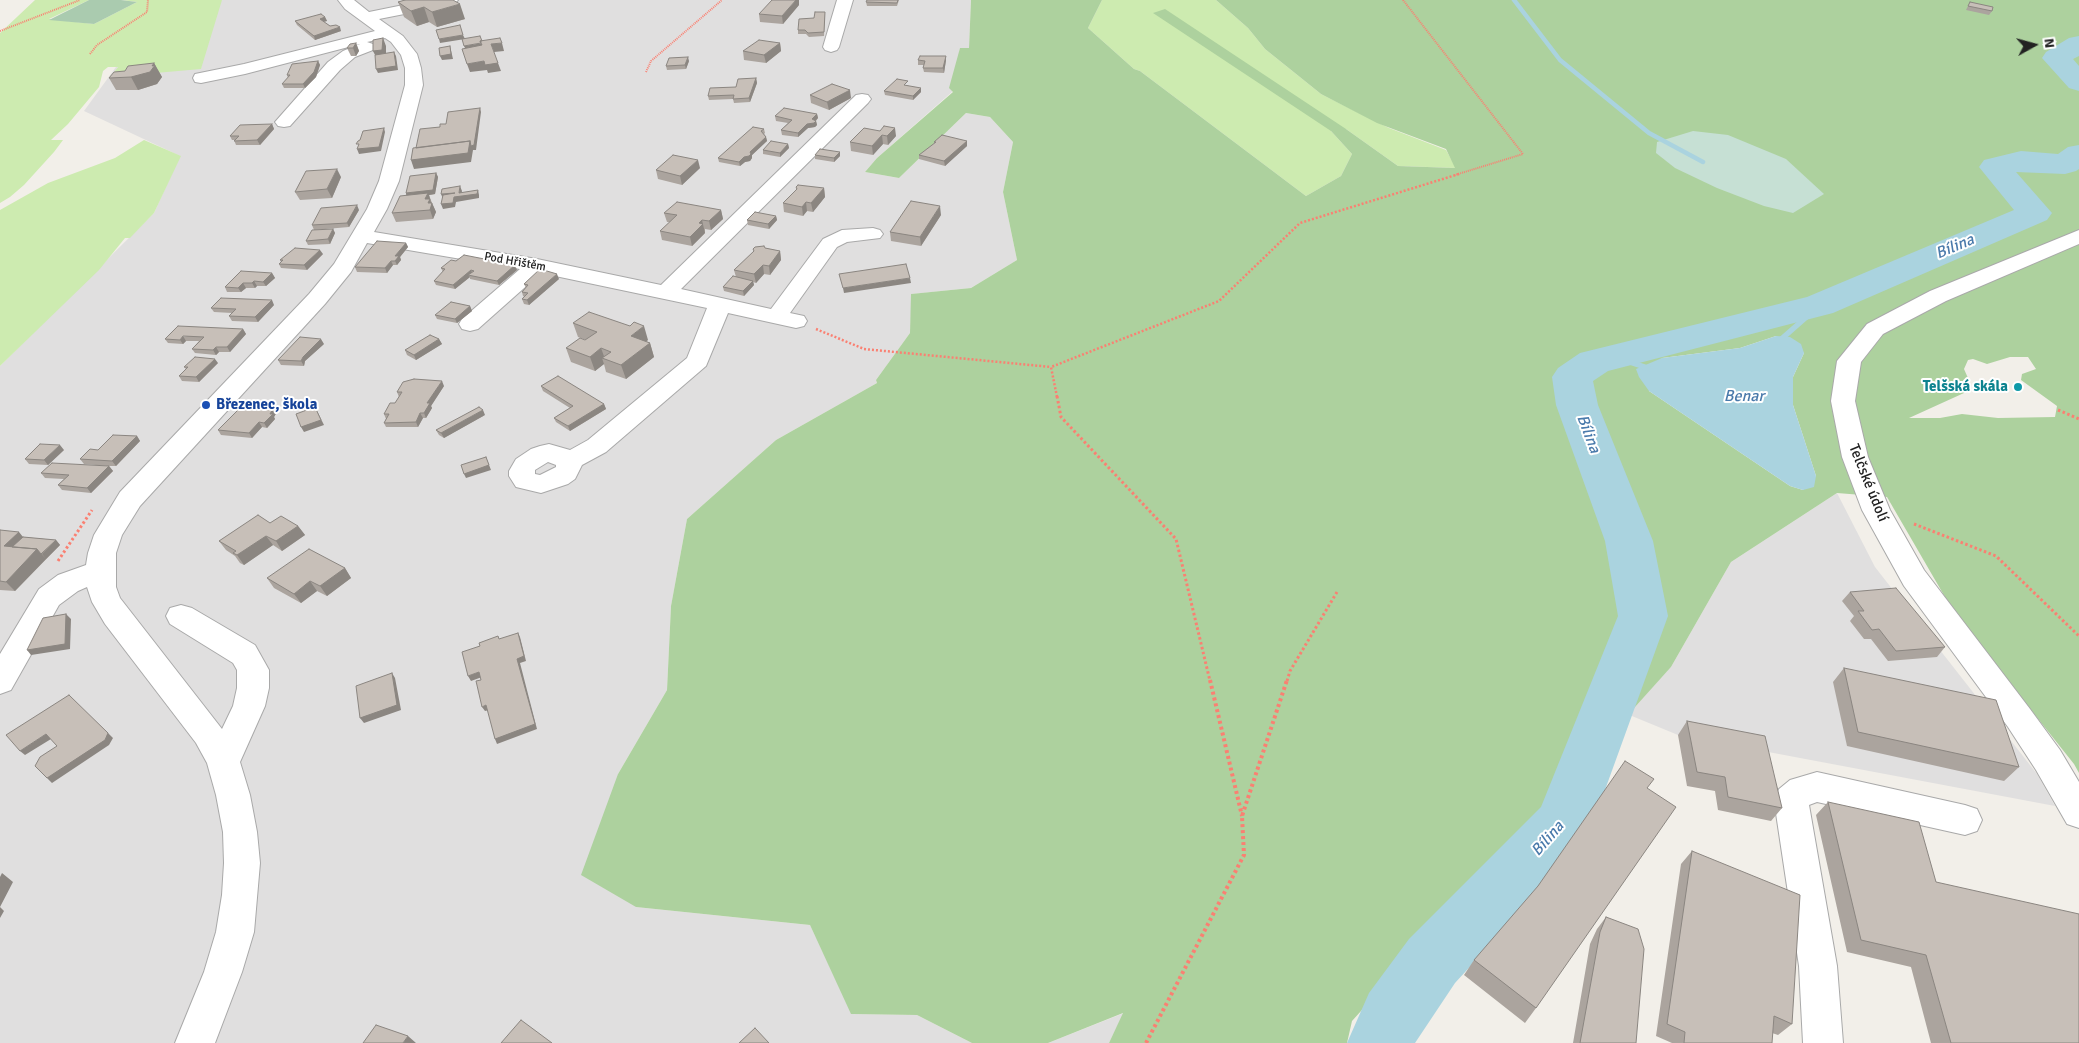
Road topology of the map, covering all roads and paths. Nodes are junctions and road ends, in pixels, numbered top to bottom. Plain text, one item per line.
1 (80, 0) edge
2 (148, 0) edge
3 (346, 0) edge
4 (450, 0) edge
5 (722, 0) edge
6 (845, 0) edge
7 (1403, 0) edge
8 (368, 17) junction
9 (0, 31) edge
10 (392, 35) junction
11 (830, 47) dead end
12 (90, 54) dead end
13 (646, 72) dead end
14 (201, 78) dead end
15 (862, 99) dead end
16 (284, 122) dead end
17 (873, 234) dead end
18 (362, 236) junction
19 (2079, 236) edge
20 (537, 266) junction
21 (666, 292) junction
22 (720, 304) junction
23 (786, 319) junction
24 (470, 324) dead end
25 (1051, 366) junction
26 (2058, 410) dead end
27 (2079, 419) edge
28 (568, 461) dead end
29 (1876, 510) junction
30 (100, 571) junction
31 (1337, 592) dead end
32 (181, 616) dead end
33 (2079, 636) edge
34 (0, 680) edge
35 (223, 762) junction
36 (2079, 813) edge
37 (1242, 816) junction
38 (1965, 820) dead end
39 (195, 1043) edge
40 (1146, 1043) edge
41 (1823, 1043) edge

1 - 9 path
2 - 12 path
3 - 8 street
4 - 8 street
5 - 13 path
6 - 11 street
7 - 25 path
8 - 10 street
10 - 14 street
10 - 16 street
10 - 18 street
15 - 21 street
17 - 23 street
18 - 20 street, Pod Hřištěm
18 - 30 street
19 - 29 street, Telčské údolí
20 - 21 street, Pod Hřištěm
20 - 24 street
21 - 22 street, Pod Hřištěm
22 - 23 street, Pod Hřištěm
22 - 28 street
23 - 25 path
25 - 37 path
26 - 27 path
29 - 33 path
29 - 36 street, Telčské údolí
30 - 34 street
30 - 35 street
31 - 37 path
32 - 35 street
35 - 39 street
37 - 40 path
38 - 41 street

